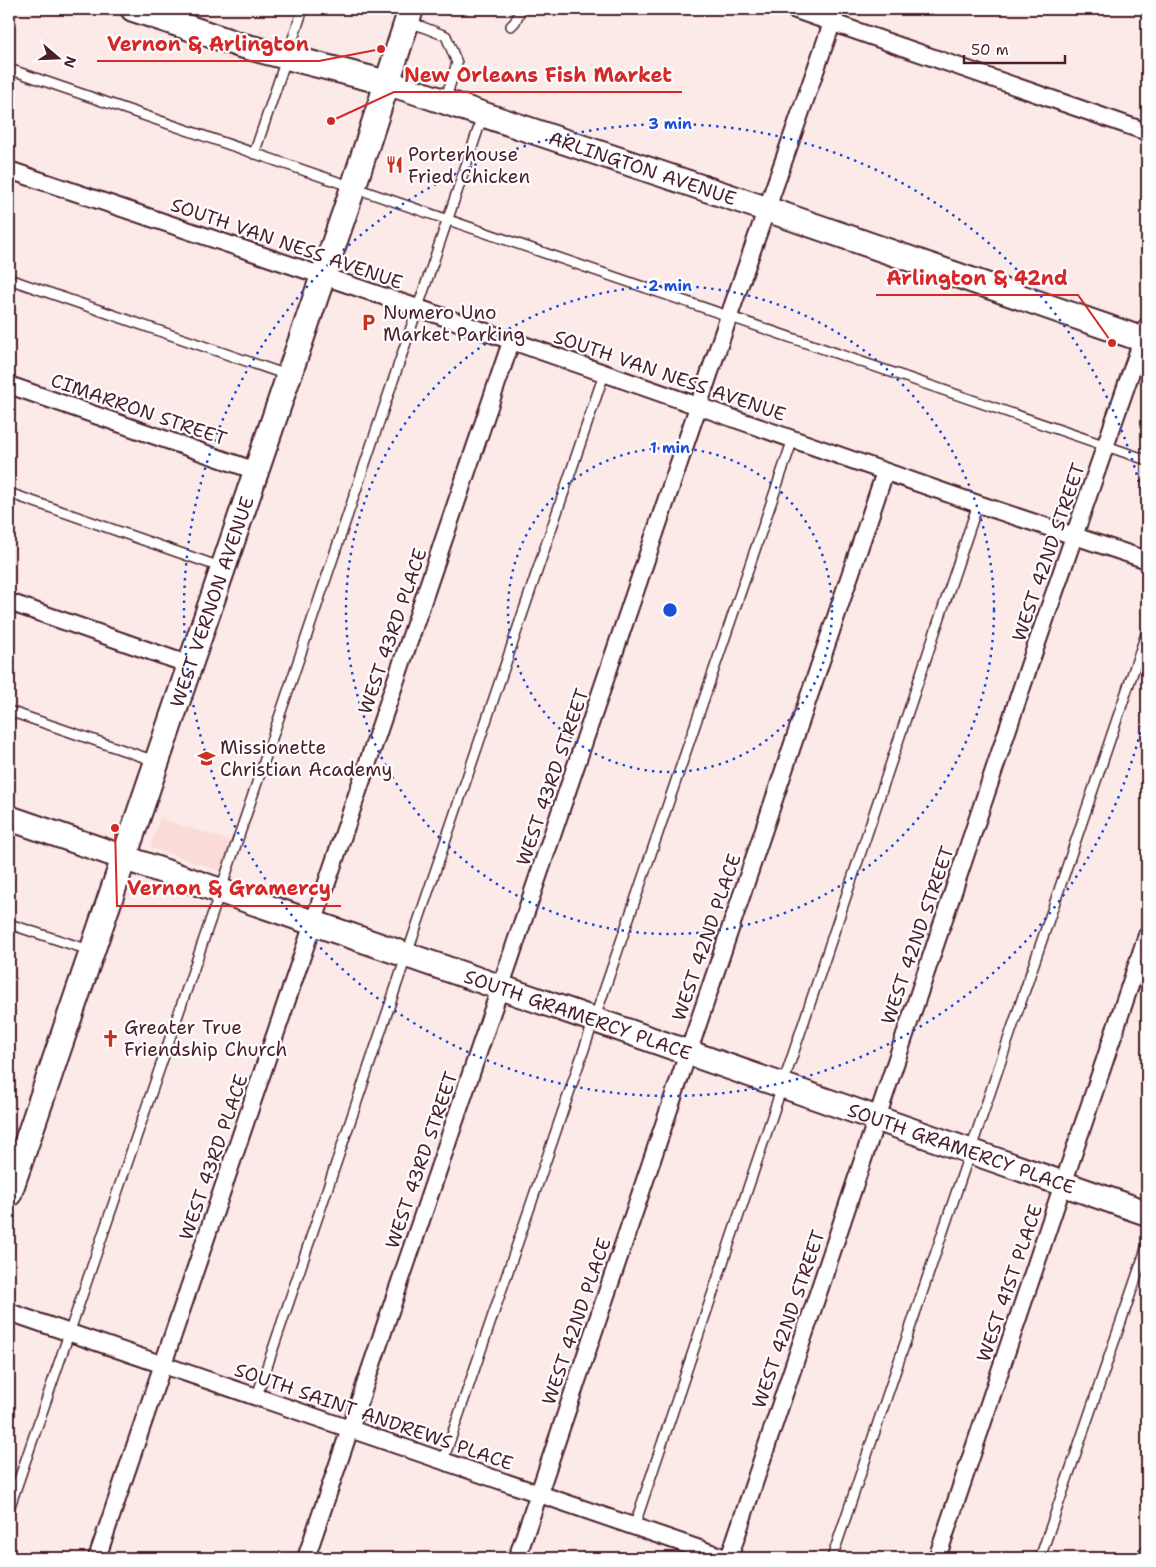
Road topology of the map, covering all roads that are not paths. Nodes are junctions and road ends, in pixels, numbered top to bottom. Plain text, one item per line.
1 (133, 9) edge
2 (304, 9) edge
3 (521, 9) edge
4 (794, 9) edge
5 (409, 15) edge
6 (835, 15) edge
7 (510, 26) dead end
8 (287, 57) junction
9 (9, 69) edge
10 (388, 82) junction
11 (444, 101) junction
12 (483, 114) junction
13 (1147, 132) edge
14 (254, 154) junction
15 (9, 170) edge
16 (353, 188) junction
17 (766, 209) junction
18 (447, 220) junction
19 (323, 277) junction
20 (9, 279) edge
21 (418, 308) junction
22 (729, 316) junction
23 (1146, 335) edge
24 (511, 342) junction
25 (604, 374) junction
26 (289, 376) junction
27 (9, 384) edge
28 (699, 406) junction
29 (793, 439) junction
30 (1105, 445) junction
31 (1147, 460) edge
32 (256, 470) junction
33 (885, 472) junction
34 (9, 493) edge
35 (978, 504) junction
36 (1075, 535) junction
37 (1147, 560) edge
38 (223, 568) junction
39 (9, 602) edge
40 (1147, 631) edge
41 (190, 665) junction
42 (9, 711) edge
43 (157, 762) junction
44 (9, 818) edge
45 (124, 859) junction
46 (220, 892) junction
47 (9, 924) edge
48 (313, 924) junction
49 (1147, 935) edge
50 (92, 951) junction
51 (407, 956) junction
52 (500, 987) junction
53 (595, 1020) junction
54 (688, 1052) junction
55 (782, 1087) junction
56 (876, 1119) junction
57 (969, 1151) junction
58 (1063, 1184) junction
59 (9, 1194) edge
60 (1147, 1213) edge
61 (1147, 1246) edge
62 (9, 1312) edge
63 (68, 1332) junction
64 (163, 1364) junction
65 (257, 1396) junction
66 (351, 1429) junction
67 (444, 1461) junction
68 (539, 1494) junction
69 (9, 1509) edge
70 (634, 1527) junction
71 (97, 1558) edge
72 (306, 1558) edge
73 (517, 1558) edge
74 (727, 1558) edge
75 (832, 1558) edge
76 (937, 1558) edge
77 (1040, 1558) edge

1 - 8 main road, ARLINGTON AVENUE
2 - 8 lane
3 - 7 lane
4 - 6 street
5 - 10 main road, WEST VERNON AVENUE
5 - 11 lane
6 - 13 street
6 - 17 street, WEST 43RD STREET
8 - 10 main road, ARLINGTON AVENUE
8 - 14 lane
9 - 14 lane
10 - 11 main road, ARLINGTON AVENUE
10 - 16 main road, WEST VERNON AVENUE
11 - 12 main road, ARLINGTON AVENUE
12 - 17 main road, ARLINGTON AVENUE
12 - 18 lane
14 - 16 lane
15 - 19 street, SOUTH VAN NESS AVENUE
16 - 18 lane
16 - 19 main road, WEST VERNON AVENUE
17 - 22 street, WEST 43RD STREET
17 - 23 main road, ARLINGTON AVENUE
18 - 21 lane
18 - 22 lane
19 - 21 street, SOUTH VAN NESS AVENUE
19 - 26 main road, WEST VERNON AVENUE
20 - 26 lane
21 - 24 street, SOUTH VAN NESS AVENUE
21 - 46 lane
22 - 28 street, WEST 43RD STREET
22 - 30 lane
23 - 30 street, WEST 42ND STREET
24 - 25 street, SOUTH VAN NESS AVENUE
24 - 48 street, WEST 43RD PLACE
25 - 28 street, SOUTH VAN NESS AVENUE
25 - 51 lane
26 - 32 main road, WEST VERNON AVENUE
27 - 32 street, CIMARRON STREET
28 - 29 street, SOUTH VAN NESS AVENUE
28 - 52 street, WEST 43RD STREET
29 - 33 street, SOUTH VAN NESS AVENUE
29 - 53 lane
30 - 31 lane
30 - 36 street, WEST 42ND STREET
32 - 38 main road, WEST VERNON AVENUE
33 - 35 street, SOUTH VAN NESS AVENUE
33 - 54 street, WEST 42ND PLACE
34 - 38 lane
35 - 36 street, SOUTH VAN NESS AVENUE
35 - 55 lane
36 - 37 street, SOUTH VAN NESS AVENUE
36 - 56 street, WEST 42ND STREET
38 - 41 main road, WEST VERNON AVENUE
39 - 41 street
40 - 57 lane
41 - 43 main road, WEST VERNON AVENUE
42 - 43 lane
43 - 45 main road, WEST VERNON AVENUE
44 - 45 main road, SOUTH GRAMERCY PLACE
45 - 46 main road, SOUTH GRAMERCY PLACE
45 - 50 main road, WEST VERNON AVENUE
46 - 48 main road, SOUTH GRAMERCY PLACE
46 - 63 lane
47 - 50 lane
48 - 51 main road, SOUTH GRAMERCY PLACE
48 - 64 street, WEST 43RD PLACE
49 - 58 street, WEST 41ST PLACE
50 - 59 main road, WEST VERNON AVENUE
51 - 52 main road, SOUTH GRAMERCY PLACE
51 - 65 lane
52 - 53 main road, SOUTH GRAMERCY PLACE
52 - 66 street, WEST 43RD STREET
53 - 54 main road, SOUTH GRAMERCY PLACE
53 - 67 lane
54 - 55 main road, SOUTH GRAMERCY PLACE
54 - 68 street, WEST 42ND PLACE
55 - 56 main road, SOUTH GRAMERCY PLACE
55 - 70 lane
56 - 57 main road, SOUTH GRAMERCY PLACE
56 - 74 street, WEST 42ND STREET
57 - 58 main road, SOUTH GRAMERCY PLACE
57 - 75 lane
58 - 60 main road, SOUTH GRAMERCY PLACE
58 - 76 street, WEST 41ST PLACE
61 - 77 lane
62 - 63 street, SOUTH SAINT ANDREWS PLACE
63 - 64 street, SOUTH SAINT ANDREWS PLACE
63 - 69 lane
64 - 65 street, SOUTH SAINT ANDREWS PLACE
64 - 71 street, WEST 43RD PLACE
65 - 66 street, SOUTH SAINT ANDREWS PLACE
66 - 67 street, SOUTH SAINT ANDREWS PLACE
66 - 72 street, WEST 43RD STREET
67 - 68 street, SOUTH SAINT ANDREWS PLACE
68 - 70 street, SOUTH SAINT ANDREWS PLACE
68 - 73 street, WEST 42ND PLACE
70 - 74 street, SOUTH SAINT ANDREWS PLACE

